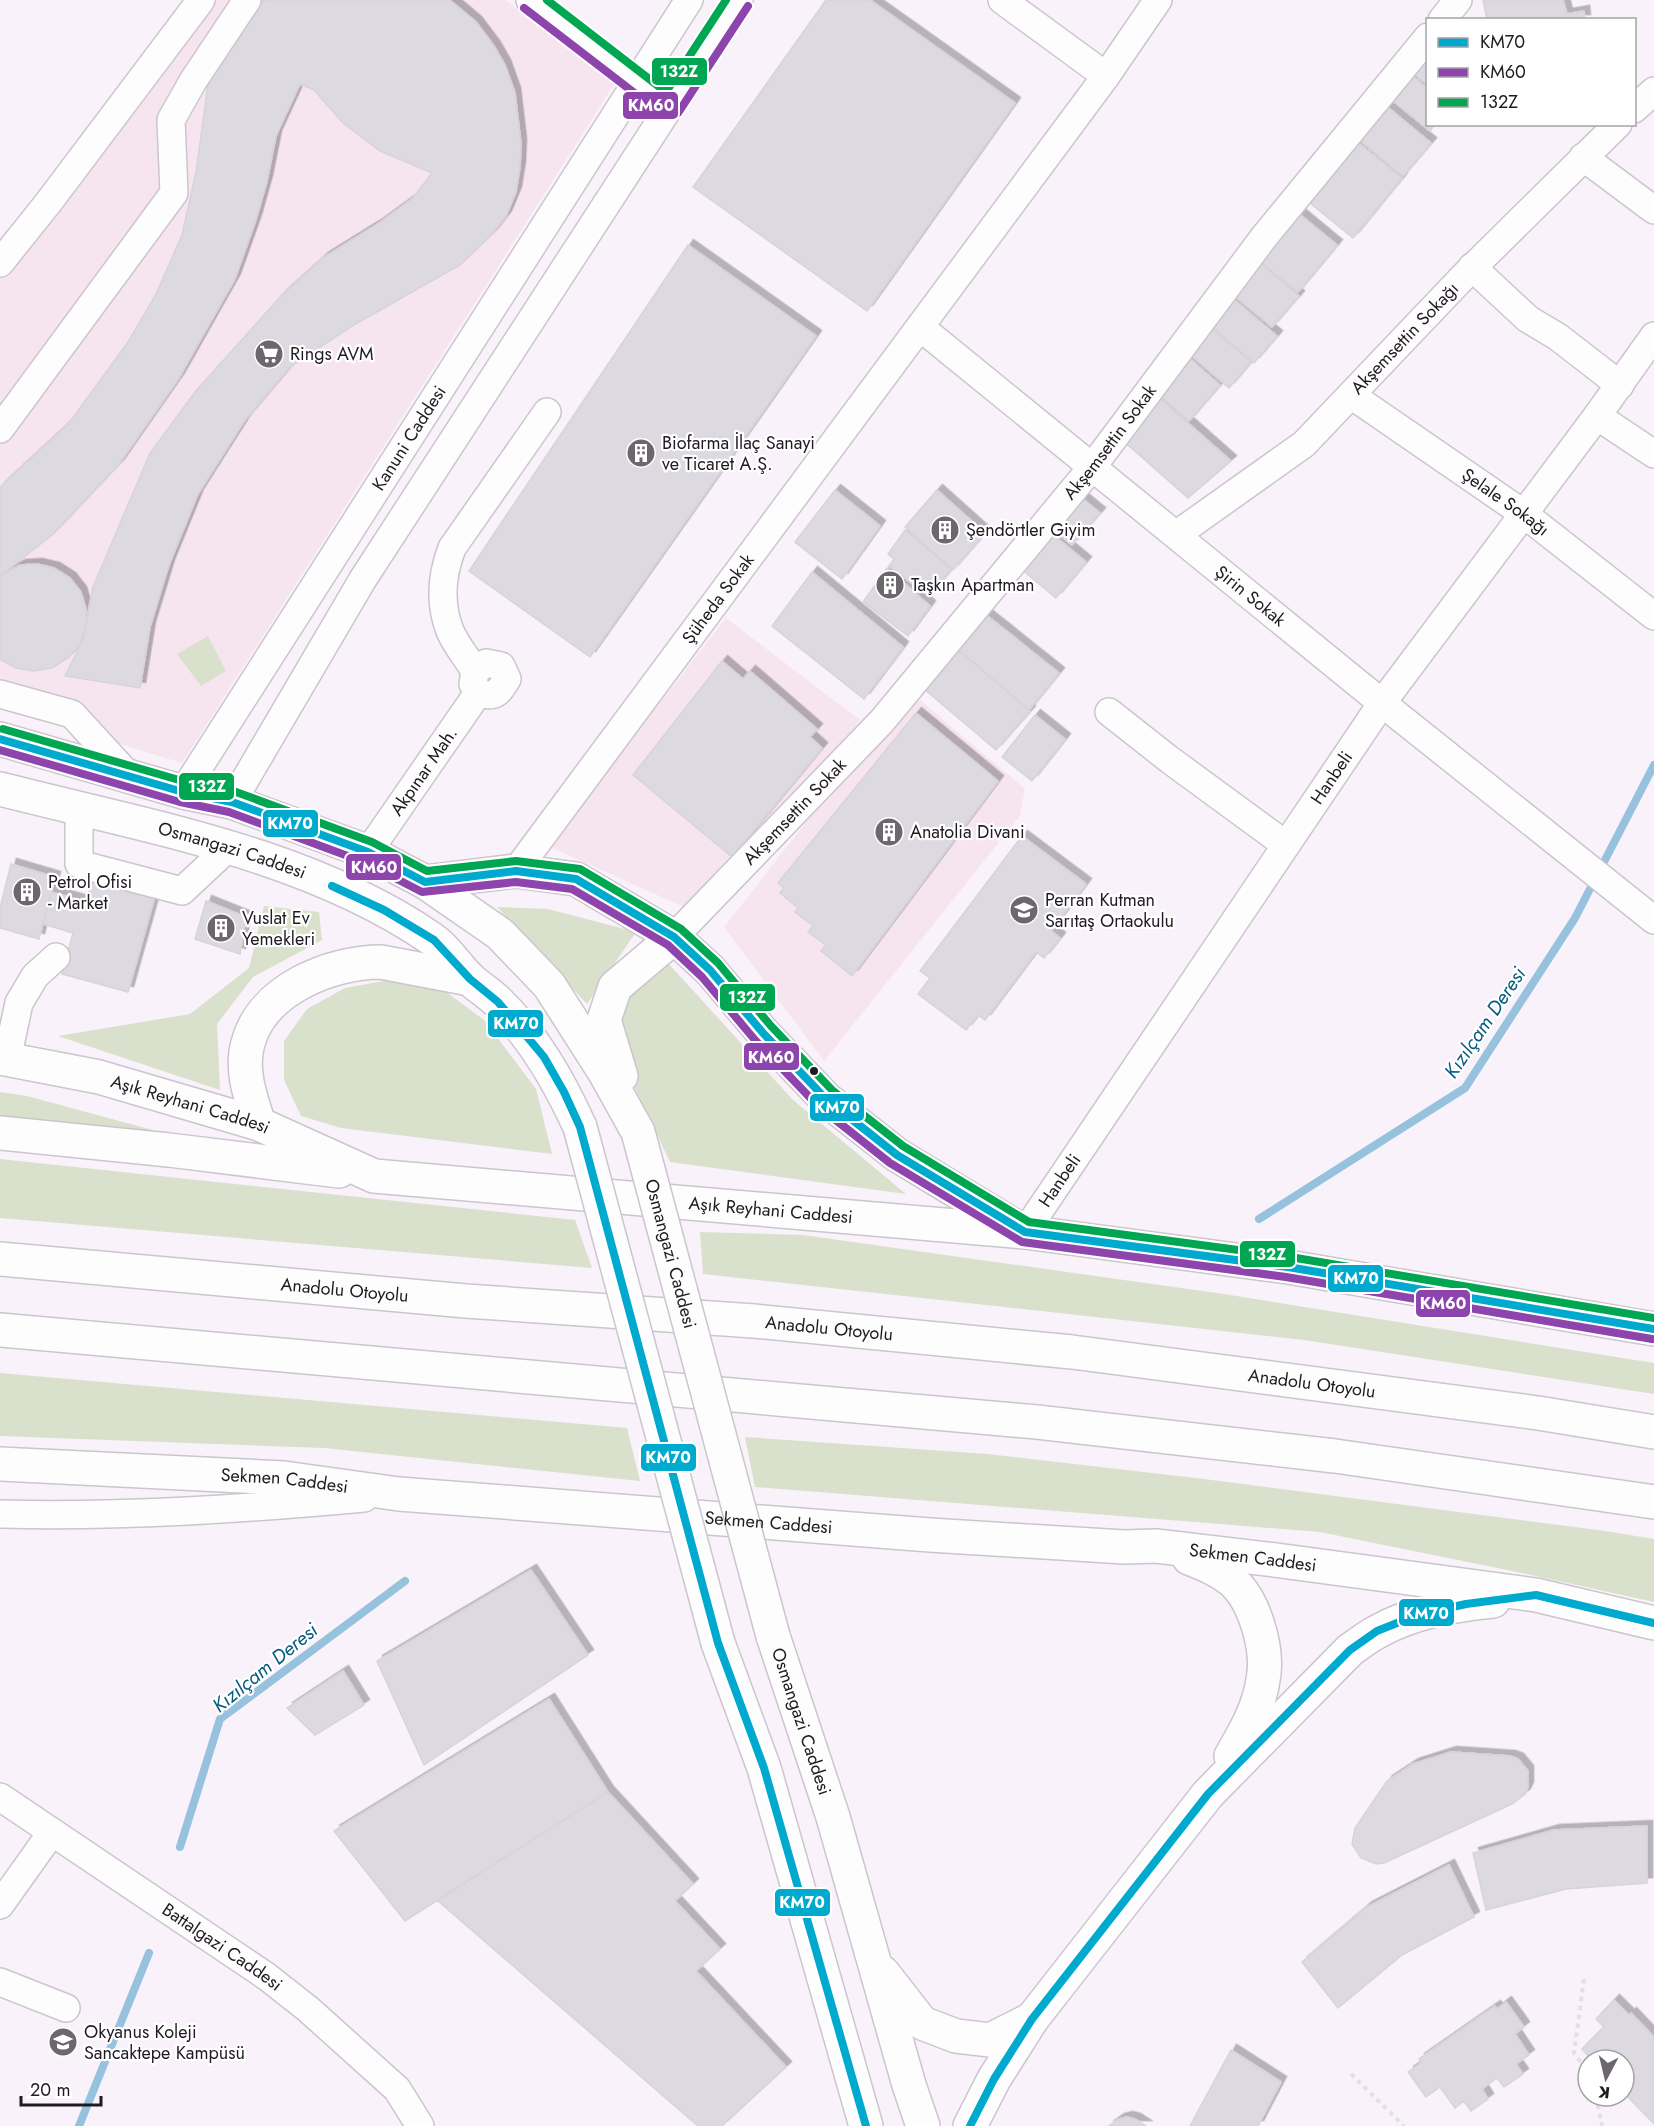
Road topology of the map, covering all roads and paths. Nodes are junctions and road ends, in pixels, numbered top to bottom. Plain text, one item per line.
1 (201, 0) edge
2 (247, 0) edge
3 (531, 0) edge
4 (689, 0) edge
5 (739, 0) edge
6 (1002, 0) edge
7 (1158, 0) edge
8 (1458, 0) edge
9 (1444, 18) edge
10 (1426, 39) edge
11 (1106, 76) junction
12 (635, 82) junction
13 (1654, 91) edge
14 (669, 107) junction
15 (1636, 108) edge
16 (1616, 126) edge
17 (1583, 157) junction
18 (1654, 210) edge
19 (0, 263) edge
20 (1472, 267) junction
21 (921, 327) junction
22 (1654, 336) edge
23 (1620, 385) junction
24 (1351, 395) junction
25 (547, 412) dead end
26 (1597, 416) junction
27 (0, 429) edge
28 (1654, 454) edge
29 (1093, 466) junction
30 (1524, 514) junction
31 (1176, 535) junction
32 (1654, 616) edge
33 (0, 694) edge
34 (1382, 703) junction
35 (1109, 712) dead end
36 (0, 739) edge
37 (129, 777) junction
38 (0, 789) edge
39 (183, 792) junction
40 (232, 802) junction
41 (79, 809) junction
42 (192, 838) junction
43 (1286, 845) junction
44 (229, 848) junction
45 (368, 852) junction
46 (516, 871) junction
47 (425, 882) junction
48 (1654, 920) edge
49 (674, 937) junction
50 (56, 957) dead end
51 (470, 979) junction
52 (3, 1058) edge
53 (259, 1124) junction
54 (638, 1132) junction
55 (0, 1133) edge
56 (374, 1176) junction
57 (1025, 1232) junction
58 (0, 1259) edge
59 (1654, 1329) edge
60 (0, 1330) edge
61 (1654, 1432) edge
62 (0, 1464) edge
63 (399, 1494) junction
64 (1654, 1502) edge
65 (0, 1514) edge
66 (1156, 1546) junction
67 (1536, 1595) junction
68 (1654, 1623) edge
69 (1208, 1794) junction
70 (0, 1797) edge
71 (52, 1832) junction
72 (0, 1905) edge
73 (873, 1960) junction
74 (1584, 1979) dead end
75 (0, 1982) edge
76 (66, 2008) dead end
77 (1032, 2019) junction
78 (1576, 2056) edge
79 (1351, 2074) dead end
80 (1598, 2108) edge
81 (420, 2126) edge
82 (867, 2126) edge
83 (923, 2126) edge
84 (970, 2126) edge
85 (1404, 2126) edge
86 (1602, 2126) edge

1 - 19 street
2 - 27 street
3 - 12 street
4 - 12 street, Kanuni Caddesi
5 - 14 street
6 - 11 street
7 - 11 street, Şüheda Sokak
8 - 9 street
10 - 29 street, Akşemsettin Sokak
11 - 21 street, Şüheda Sokak
12 - 14 street
12 - 39 street, Kanuni Caddesi
13 - 15 street
14 - 40 street
16 - 17 street, Akşemsettin Sokağı
17 - 18 street
17 - 20 street, Akşemsettin Sokağı
20 - 23 street
20 - 24 street, Akşemsettin Sokağı
21 - 29 street, Şirin Sokak
21 - 46 street, Şüheda Sokak
22 - 23 street, Hanbeli
23 - 26 street, Hanbeli
24 - 30 street, Şelale Sokağı
24 - 31 street, Akşemsettin Sokağı
25 - 45 street, Akpınar Mah.
26 - 28 street
26 - 30 street, Hanbeli
29 - 31 street, Şirin Sokak
29 - 49 street, Akşemsettin Sokak
30 - 32 street, Şelale Sokağı
30 - 34 street, Hanbeli
31 - 34 street, Şirin Sokak
33 - 37 street
34 - 43 street, Hanbeli
34 - 48 street, Şirin Sokak
35 - 43 street
36 - 37 main road, Osmangazi Caddesi
37 - 39 main road, Osmangazi Caddesi
38 - 41 main road, Osmangazi Caddesi
39 - 40 main road, Osmangazi Caddesi
39 - 42 main road
40 - 42 main road
40 - 45 main road, Osmangazi Caddesi
41 - 42 main road, Osmangazi Caddesi
41 - 44 street
42 - 44 main road, Osmangazi Caddesi
43 - 57 street, Hanbeli
44 - 51 main road, Osmangazi Caddesi
45 - 47 main road, Osmangazi Caddesi
46 - 47 main road
46 - 49 main road
47 - 54 main road, Osmangazi Caddesi
49 - 54 main road
49 - 57 main road
50 - 52 street
51 - 53 main road
51 - 82 main road, Osmangazi Caddesi, bridge
52 - 53 main road, Aşık Reyhani Caddesi
53 - 56 main road, Aşık Reyhani Caddesi
54 - 73 main road, Osmangazi Caddesi, bridge
55 - 56 main road, Aşık Reyhani Caddesi
56 - 57 main road, Aşık Reyhani Caddesi
57 - 59 main road, Aşık Reyhani Caddesi
58 - 61 main road, Anadolu Otoyolu
60 - 64 main road
62 - 63 main road, Sekmen Caddesi
63 - 65 street
63 - 66 main road, Sekmen Caddesi
66 - 67 main road, Sekmen Caddesi
66 - 69 main road
67 - 68 main road
67 - 69 main road
69 - 77 main road
70 - 71 street, Battalgazi Caddesi
71 - 72 street
71 - 81 street, Battalgazi Caddesi
73 - 77 main road
73 - 83 main road, Osmangazi Caddesi
74 - 78 path
75 - 76 street
77 - 84 main road
79 - 85 path
80 - 86 path

